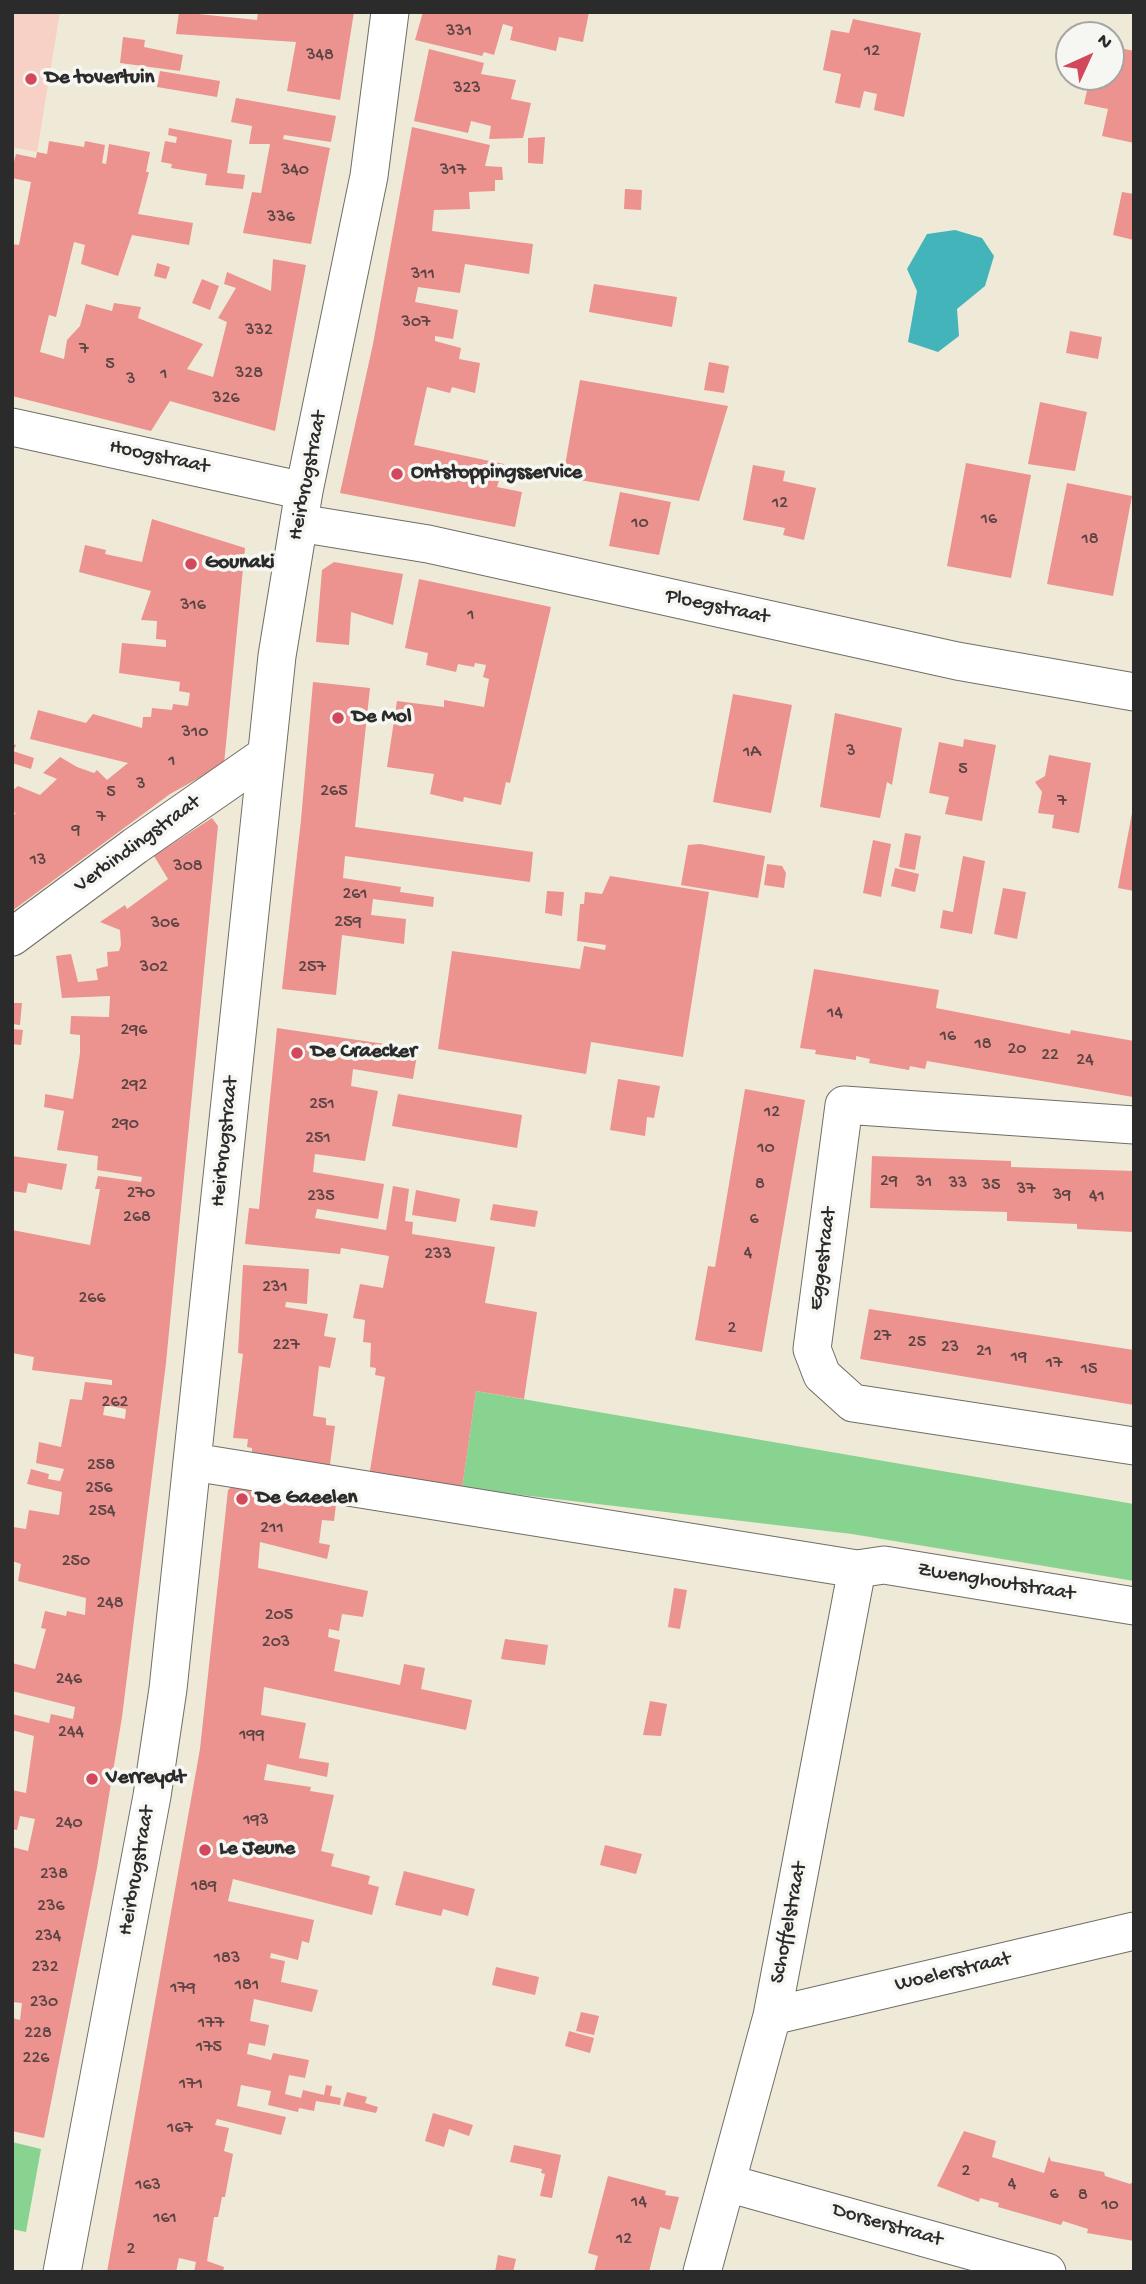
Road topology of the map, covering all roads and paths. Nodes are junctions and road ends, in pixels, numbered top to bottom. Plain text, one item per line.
1 (390, 12) edge
2 (12, 427) edge
3 (302, 507) junction
4 (1134, 692) edge
5 (266, 755) junction
6 (12, 937) edge
7 (1134, 1125) edge
8 (1134, 1446) edge
9 (193, 1462) junction
10 (857, 1569) junction
11 (1134, 1606) edge
12 (1134, 1931) edge
13 (772, 2016) junction
14 (727, 2183) junction
15 (62, 2272) edge
16 (702, 2272) edge
17 (1047, 2272) edge

1 - 3 street, Heirbrugstraat
2 - 3 street, Hoogstraat
3 - 4 street, Ploegstraat
3 - 5 street, Heirbrugstraat
5 - 6 street, Verbindingstraat
5 - 9 street, Heirbrugstraat
7 - 8 street, Eggestraat
9 - 10 street, Zwenghoutstraat
9 - 15 street, Heirbrugstraat
10 - 11 street, Zwenghoutstraat
10 - 13 street, Schoffelstraat
12 - 13 street, Woelerstraat
13 - 14 street, Schoffelstraat
14 - 16 street, Schoffelstraat
14 - 17 street, Dorserstraat

